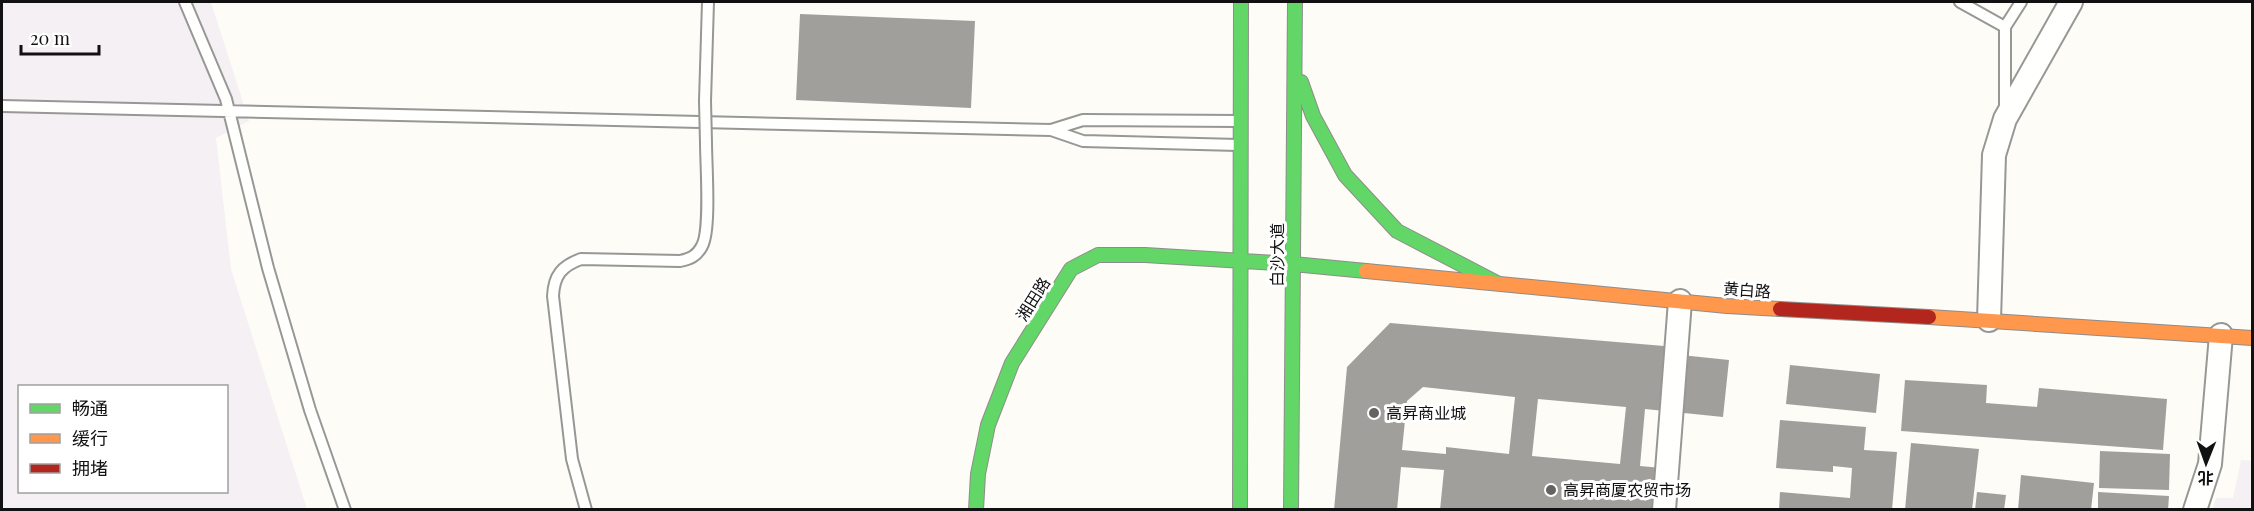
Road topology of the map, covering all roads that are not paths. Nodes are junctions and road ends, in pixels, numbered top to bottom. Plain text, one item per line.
1 (185, 2) edge
2 (708, 2) edge
3 (1241, 2) edge
4 (1295, 2) edge
5 (1960, 2) edge
6 (2021, 2) edge
7 (2071, 2) edge
8 (2005, 27) junction
9 (1294, 66) junction
10 (2, 106) edge
11 (229, 111) junction
12 (2005, 119) junction
13 (1241, 121) junction
14 (1051, 130) junction
15 (1241, 145) junction
16 (1241, 260) junction
17 (1293, 264) junction
18 (1497, 283) junction
19 (1680, 301) junction
20 (1989, 320) junction
21 (2221, 335) junction
22 (2253, 338) edge
23 (345, 510) edge
24 (586, 510) edge
25 (976, 510) edge
26 (1239, 510) edge
27 (1291, 510) edge
28 (1664, 510) edge
29 (2195, 510) edge

1 - 11 lane
2 - 24 lane, bridge
3 - 13 main road
4 - 9 main road, 白沙大道
5 - 8 lane
6 - 8 lane
7 - 12 street
8 - 12 lane
9 - 17 main road, 白沙大道
9 - 18 main road
10 - 11 lane
11 - 14 lane
11 - 23 lane
12 - 20 street
13 - 14 lane
13 - 15 main road
14 - 15 lane
15 - 16 main road
16 - 17 main road, 黄白路
16 - 25 main road, 湘田路
16 - 26 main road
17 - 18 main road, 黄白路
17 - 27 main road, 白沙大道
18 - 19 main road, 黄白路
19 - 20 main road, 黄白路
19 - 28 street
20 - 21 main road, 黄白路
21 - 22 main road, 黄白路
21 - 29 street

